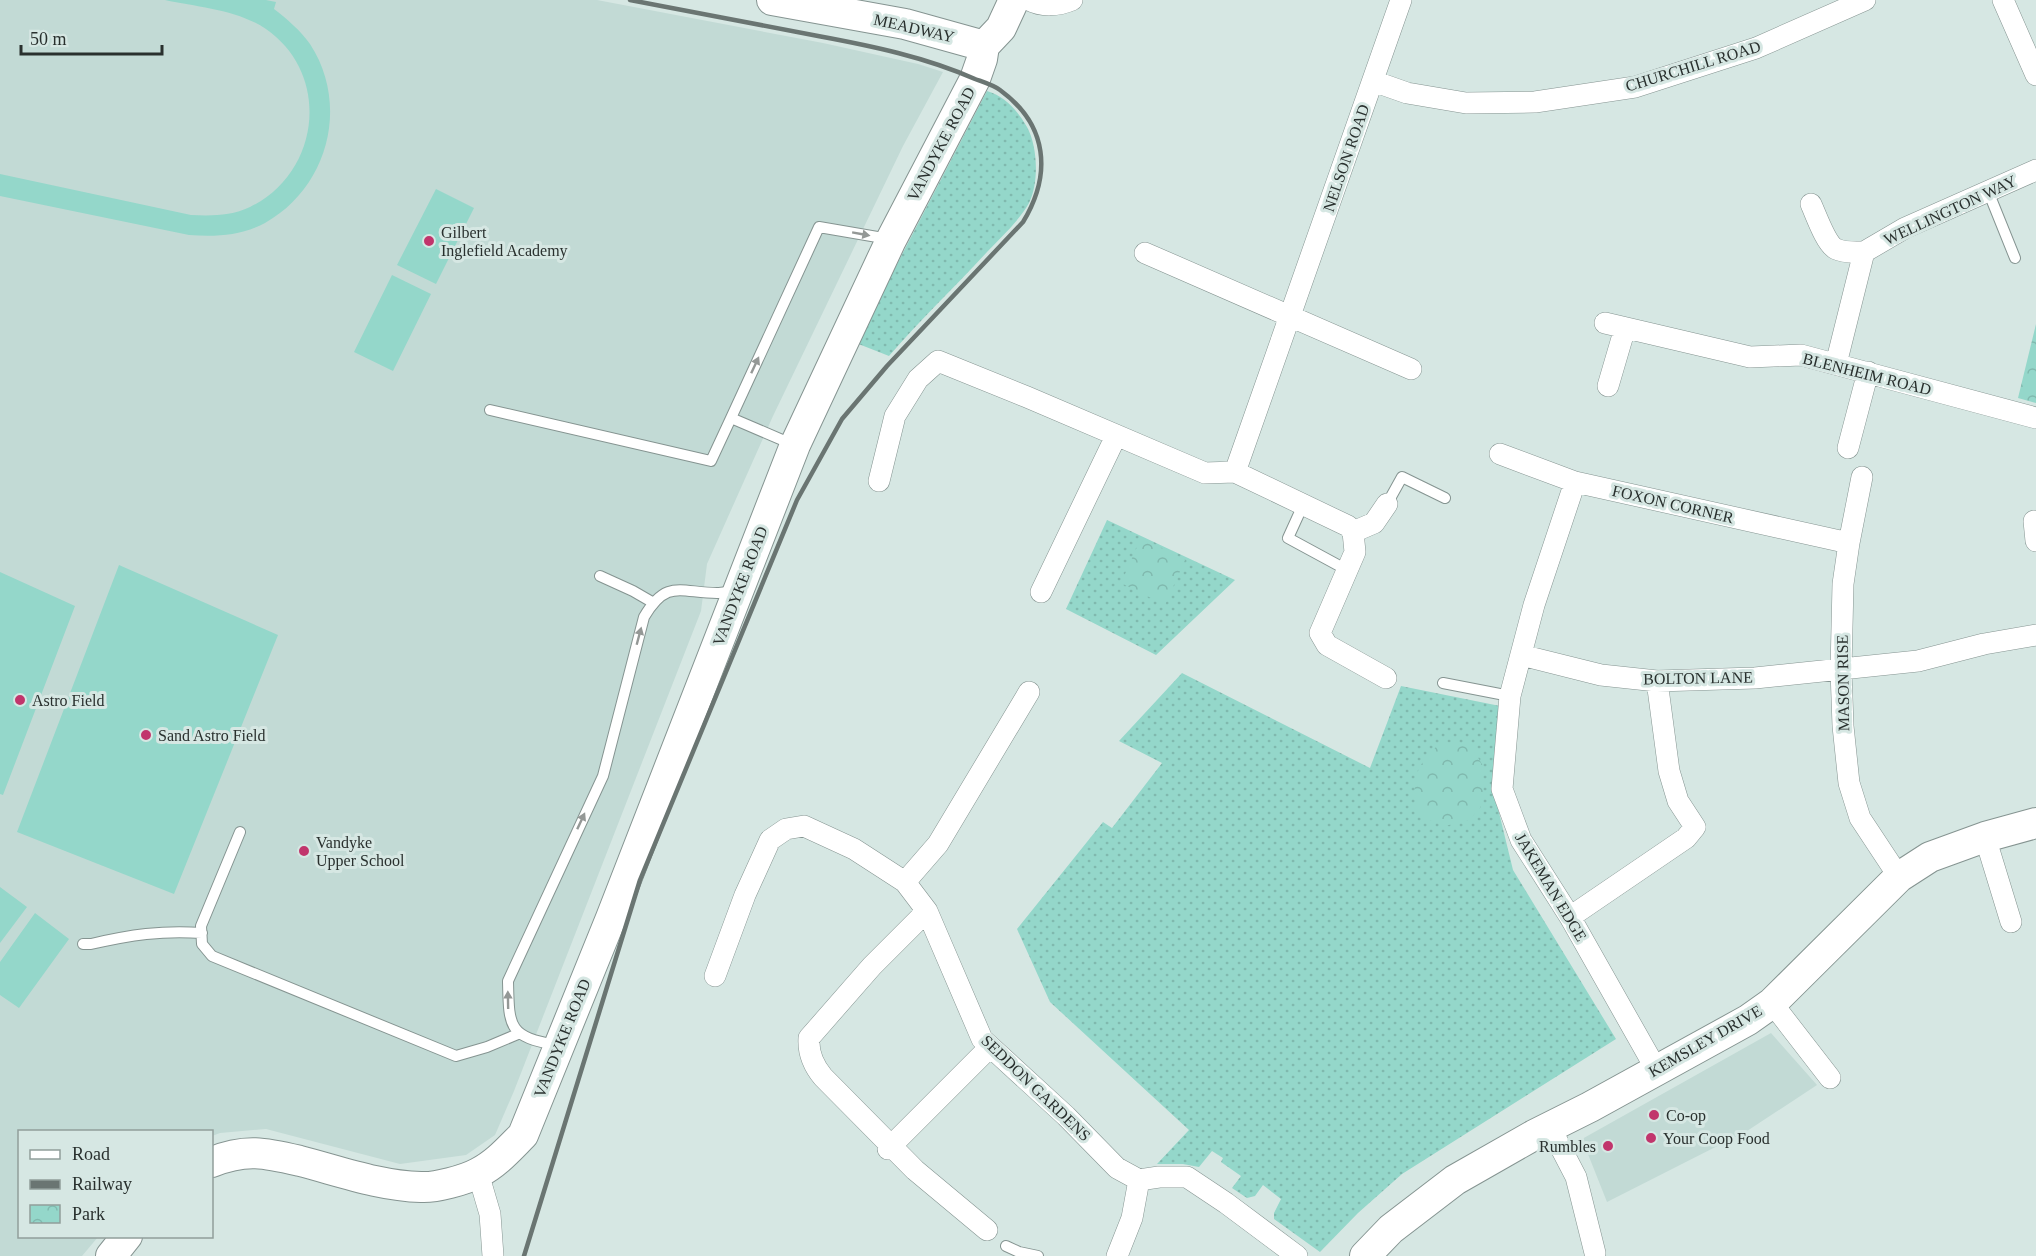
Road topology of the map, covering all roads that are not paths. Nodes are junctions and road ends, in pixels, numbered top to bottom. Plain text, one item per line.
1 (772, 0) edge
2 (1014, 0) edge
3 (1029, 0) edge
4 (1072, 0) edge
5 (1401, 0) edge
6 (1865, 0) edge
7 (2003, 0) edge
8 (984, 46) junction
9 (2033, 61) edge
10 (1373, 81) junction
11 (2036, 170) edge
12 (1988, 191) junction
13 (1811, 204) dead end
14 (891, 240) junction
15 (1864, 252) junction
16 (1145, 253) dead end
17 (2015, 258) dead end
18 (1291, 315) junction
19 (1836, 364) junction
20 (1411, 369) dead end
21 (1868, 372) junction
22 (1608, 386) dead end
23 (490, 410) dead end
24 (731, 418) junction
25 (2036, 418) edge
26 (1116, 436) junction
27 (795, 445) junction
28 (1848, 448) dead end
29 (1500, 454) dead end
30 (1235, 472) junction
31 (1862, 477) dead end
32 (879, 480) dead end
33 (1575, 482) junction
34 (1445, 498) dead end
35 (1387, 504) joint
36 (1303, 505) junction
37 (1353, 532) junction
38 (1849, 543) junction
39 (1347, 570) junction
40 (600, 576) dead end
41 (740, 590) junction
42 (1041, 592) dead end
43 (652, 602) junction
44 (2036, 635) edge
45 (1521, 655) junction
46 (1841, 670) junction
47 (1386, 678) dead end
48 (1658, 681) junction
49 (1443, 683) dead end
50 (1029, 692) dead end
51 (1510, 696) junction
52 (2036, 823) edge
53 (240, 832) dead end
54 (1986, 837) junction
55 (1899, 877) junction
56 (905, 882) junction
57 (927, 911) junction
58 (1570, 917) junction
59 (2011, 922) dead end
60 (202, 933) junction
61 (83, 944) dead end
62 (715, 976) dead end
63 (1772, 1003) junction
64 (518, 1034) junction
65 (560, 1046) junction
66 (990, 1047) junction
67 (1656, 1069) junction
68 (1830, 1078) dead end
69 (1550, 1127) junction
70 (890, 1147) junction
71 (213, 1162) edge
72 (478, 1173) junction
73 (1139, 1180) junction
74 (987, 1230) dead end
75 (126, 1238) edge
76 (1006, 1246) dead end
77 (1284, 1252) edge
78 (1595, 1253) dead end
79 (111, 1256) edge
80 (493, 1256) edge
81 (1038, 1256) edge
82 (1117, 1256) edge
83 (1365, 1256) edge

1 - 8 street, MEADWAY
2 - 8 street, VANDYKE ROAD
3 - 4 street
5 - 10 street, NELSON ROAD
6 - 10 street, CHURCHILL ROAD
7 - 9 street
8 - 14 street, VANDYKE ROAD
10 - 18 street, NELSON ROAD
11 - 12 street, WELLINGTON WAY
12 - 15 street, WELLINGTON WAY
12 - 17 lane
13 - 15 street, WELLINGTON WAY
24 -> 14 lane
14 - 27 street, VANDYKE ROAD
15 - 19 street, WELLINGTON WAY
16 - 18 street
18 - 20 street
18 - 30 street, NELSON ROAD
19 - 21 street, BLENHEIM ROAD
19 - 22 street, BLENHEIM ROAD
21 - 25 street, BLENHEIM ROAD
21 - 28 street
23 - 24 lane
24 - 27 lane
26 - 30 street
26 - 32 street
26 - 42 street
27 - 41 street, VANDYKE ROAD
29 - 33 street, FOXON CORNER
30 - 36 street
31 - 38 street, MASON RISE
33 - 38 street, FOXON CORNER
33 - 45 street, JAKEMAN EDGE
34 - 35 lane
35 - 37 street
36 - 37 street
36 - 39 lane
37 - 39 street
38 - 46 street, MASON RISE
39 - 47 street
40 - 43 lane
41 - 43 lane
41 - 65 street, VANDYKE ROAD
64 -> 43 lane
44 - 46 street, BOLTON LANE
45 - 48 street, BOLTON LANE
45 - 51 street, JAKEMAN EDGE
46 - 48 street, BOLTON LANE
46 - 55 street, MASON RISE
48 - 58 street
49 - 51 lane
50 - 56 street
51 - 58 street, JAKEMAN EDGE
52 - 54 street, KEMSLEY DRIVE
53 - 60 lane
54 - 55 street, KEMSLEY DRIVE
54 - 59 street
55 - 63 street, KEMSLEY DRIVE
56 - 57 street, SEDDON GARDENS
56 - 62 street, SEDDON GARDENS
57 - 66 street, SEDDON GARDENS
57 - 70 street
58 - 67 street, JAKEMAN EDGE
60 - 61 lane
60 - 64 lane
63 - 67 street, KEMSLEY DRIVE
63 - 68 street
64 - 65 lane
65 - 72 street, VANDYKE ROAD
66 - 70 street
66 - 73 street, SEDDON GARDENS
67 - 69 street, KEMSLEY DRIVE
69 - 78 street
69 - 83 street, KEMSLEY DRIVE
70 - 74 street
71 - 72 street, VANDYKE ROAD
72 - 80 street
73 - 77 street
73 - 82 street
75 - 79 street
76 - 81 lane

